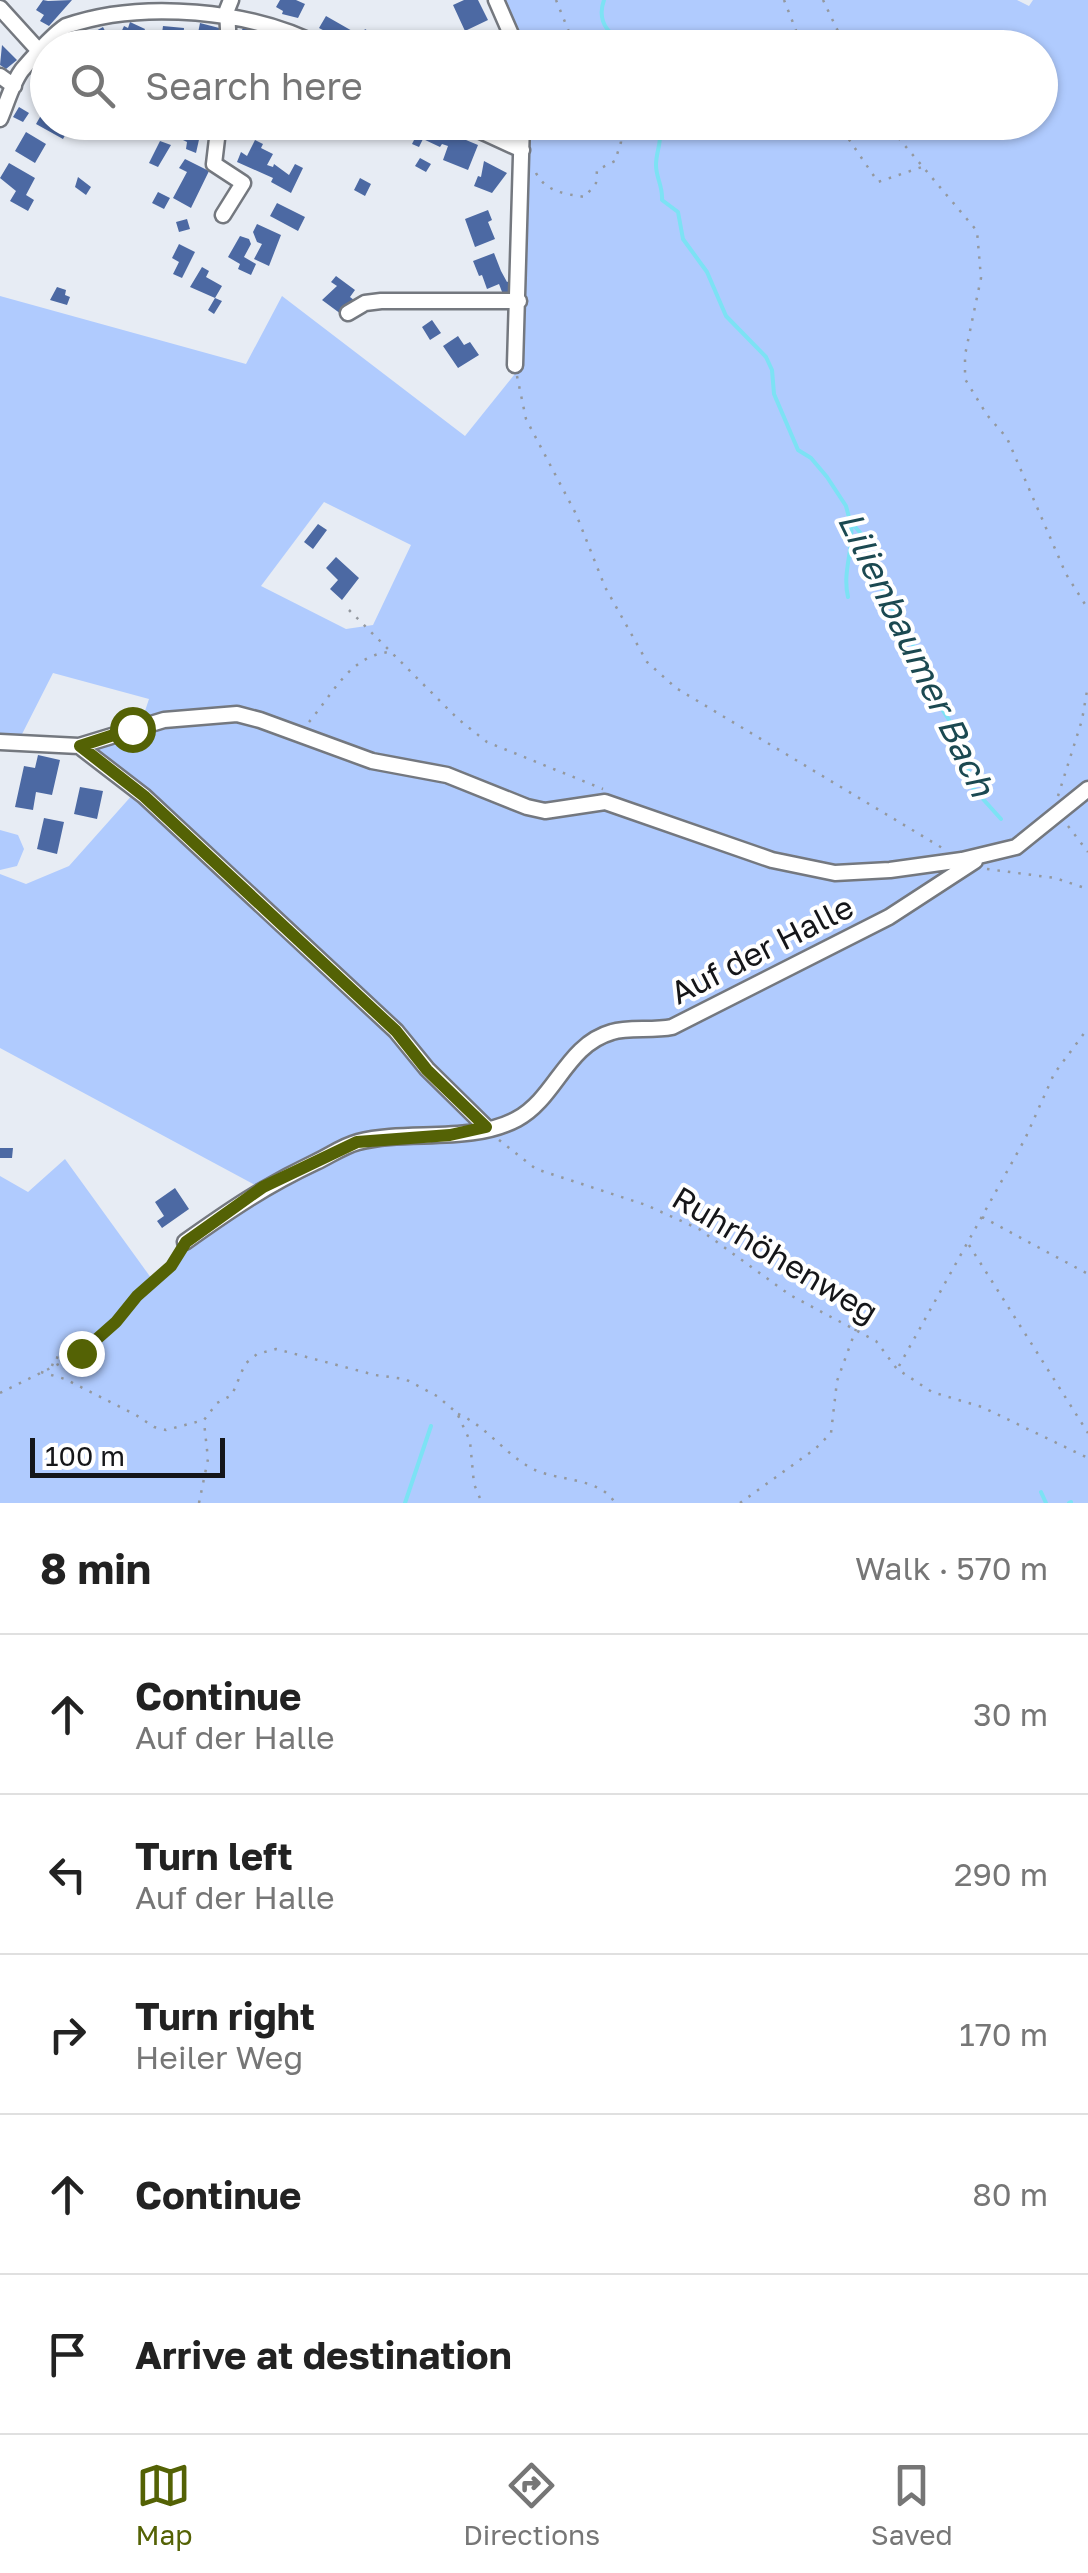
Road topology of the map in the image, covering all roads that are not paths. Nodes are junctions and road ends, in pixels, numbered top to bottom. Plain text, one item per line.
1 (144, 0) edge
2 (496, 0) edge
3 (229, 5) edge
4 (0, 8) edge
5 (62, 30) edge
6 (230, 30) edge
7 (287, 30) edge
8 (509, 30) edge
9 (30, 41) edge
10 (30, 62) edge
11 (0, 76) edge
12 (14, 86) junction
13 (0, 119) edge
14 (217, 140) edge
15 (500, 140) edge
16 (522, 140) edge
17 (522, 150) junction
18 (223, 215) dead end
19 (518, 302) junction
20 (348, 313) dead end
21 (515, 365) road end
22 (0, 742) edge
23 (80, 746) junction
24 (1088, 789) edge
25 (964, 864) junction
26 (486, 1127) junction
27 (186, 1242) road end

1 - 3 street
1 - 5 street
2 - 8 street
3 - 6 street
3 - 7 street
4 - 9 street
10 - 12 street
11 - 12 street
12 - 13 street
14 - 18 street
15 - 17 street
16 - 17 street
17 - 19 street
19 - 20 street
19 - 21 street
22 - 23 street, Auf der Halle
23 - 25 street, Auf der Halle
23 - 26 street
24 - 25 street, Auf der Halle
25 - 26 street, Auf der Halle
26 - 27 street, Auf der Halle

